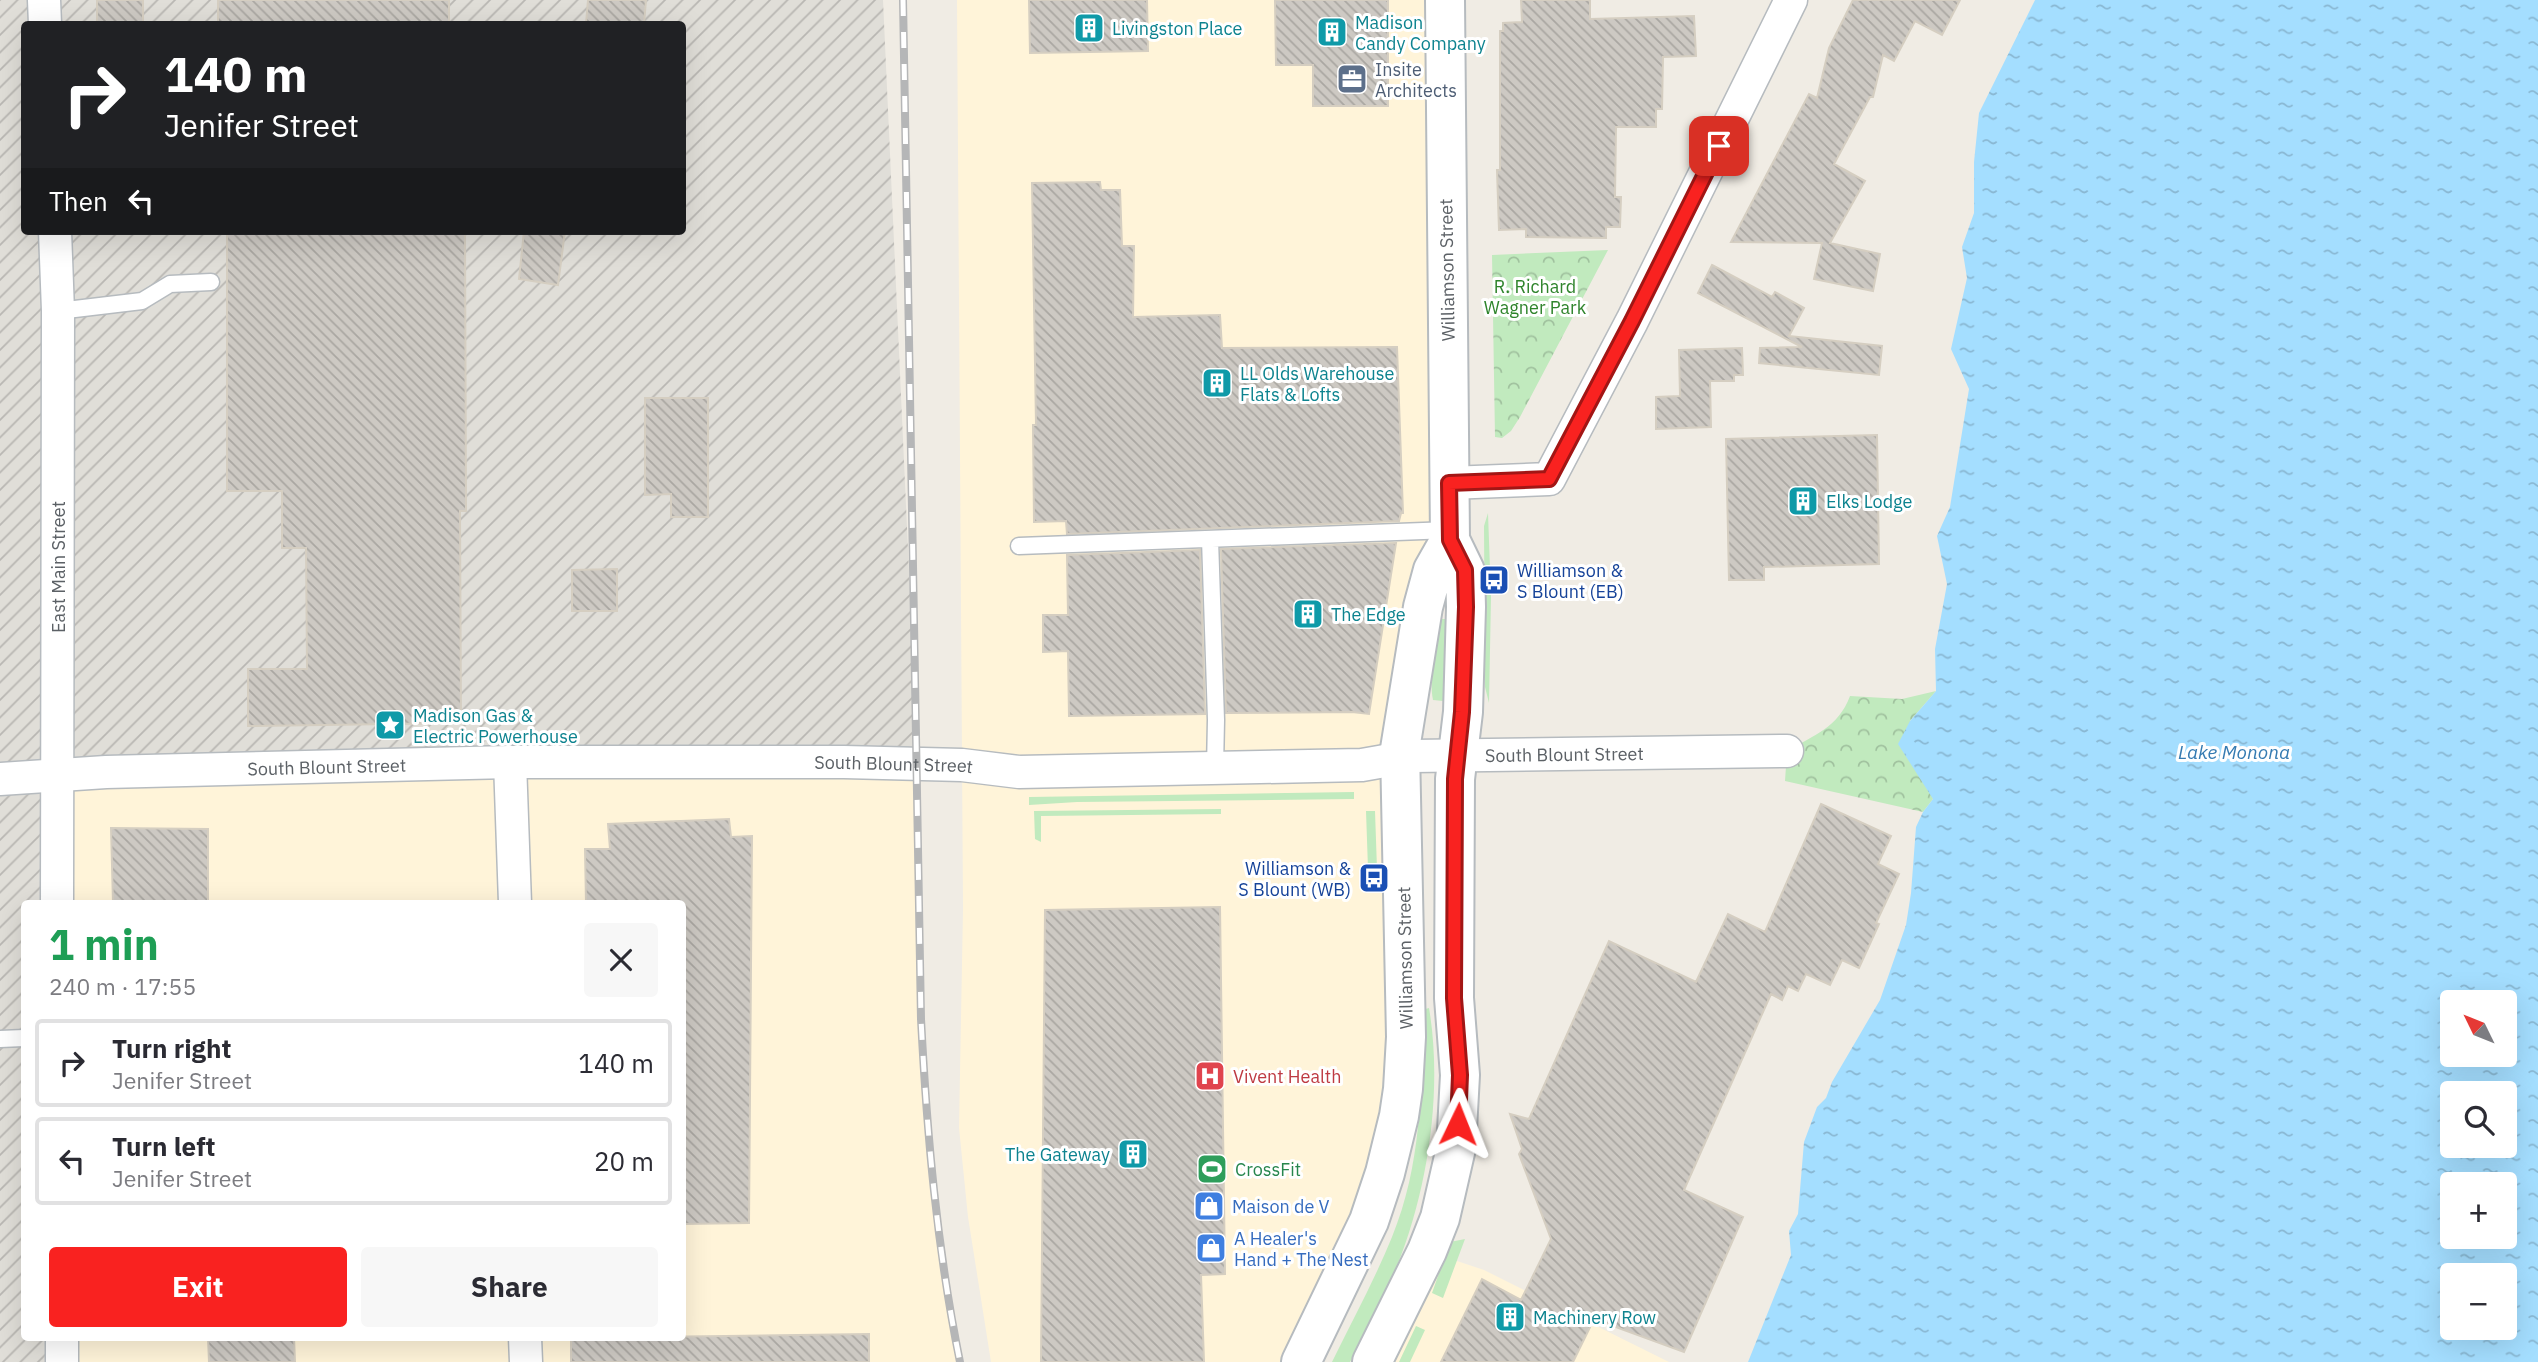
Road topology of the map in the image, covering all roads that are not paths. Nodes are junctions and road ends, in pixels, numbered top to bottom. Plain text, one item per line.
1 (44, 0) edge
2 (1445, 0) edge
3 (1791, 0) edge
4 (45, 21) edge
5 (55, 235) edge
6 (211, 282) dead end
7 (58, 311) junction
8 (1449, 483) junction
9 (1450, 535) junction
10 (1210, 539) junction
11 (1018, 546) dead end
12 (1787, 751) dead end
13 (1457, 755) junction
14 (1400, 758) junction
15 (510, 762) junction
16 (1215, 768) junction
17 (55, 776) junction
18 (0, 779) edge
19 (57, 900) edge
20 (514, 900) edge
21 (0, 1038) edge
22 (21, 1038) edge
23 (62, 1341) edge
24 (525, 1341) edge
25 (62, 1362) edge
26 (526, 1362) edge
27 (1301, 1362) edge
28 (1372, 1362) edge

1 - 4 street
2 - 8 street, Williamson Street
3 - 8 street
5 - 7 street, East Main Street
6 - 7 lane
7 - 17 street, East Main Street
8 - 9 street, Williamson Street
9 - 10 lane
9 - 13 street, Williamson Street
9 - 14 street, Williamson Street
10 - 11 lane
10 - 16 lane
12 - 13 street, South Blount Street
13 - 14 street, South Blount Street
13 - 28 street, Williamson Street
14 - 16 street, South Blount Street
14 - 27 street, Williamson Street
15 - 16 street, South Blount Street
15 - 17 street, South Blount Street
15 - 20 street
17 - 18 street, South Blount Street
17 - 19 street, East Main Street
21 - 22 lane
23 - 25 street
24 - 26 street

